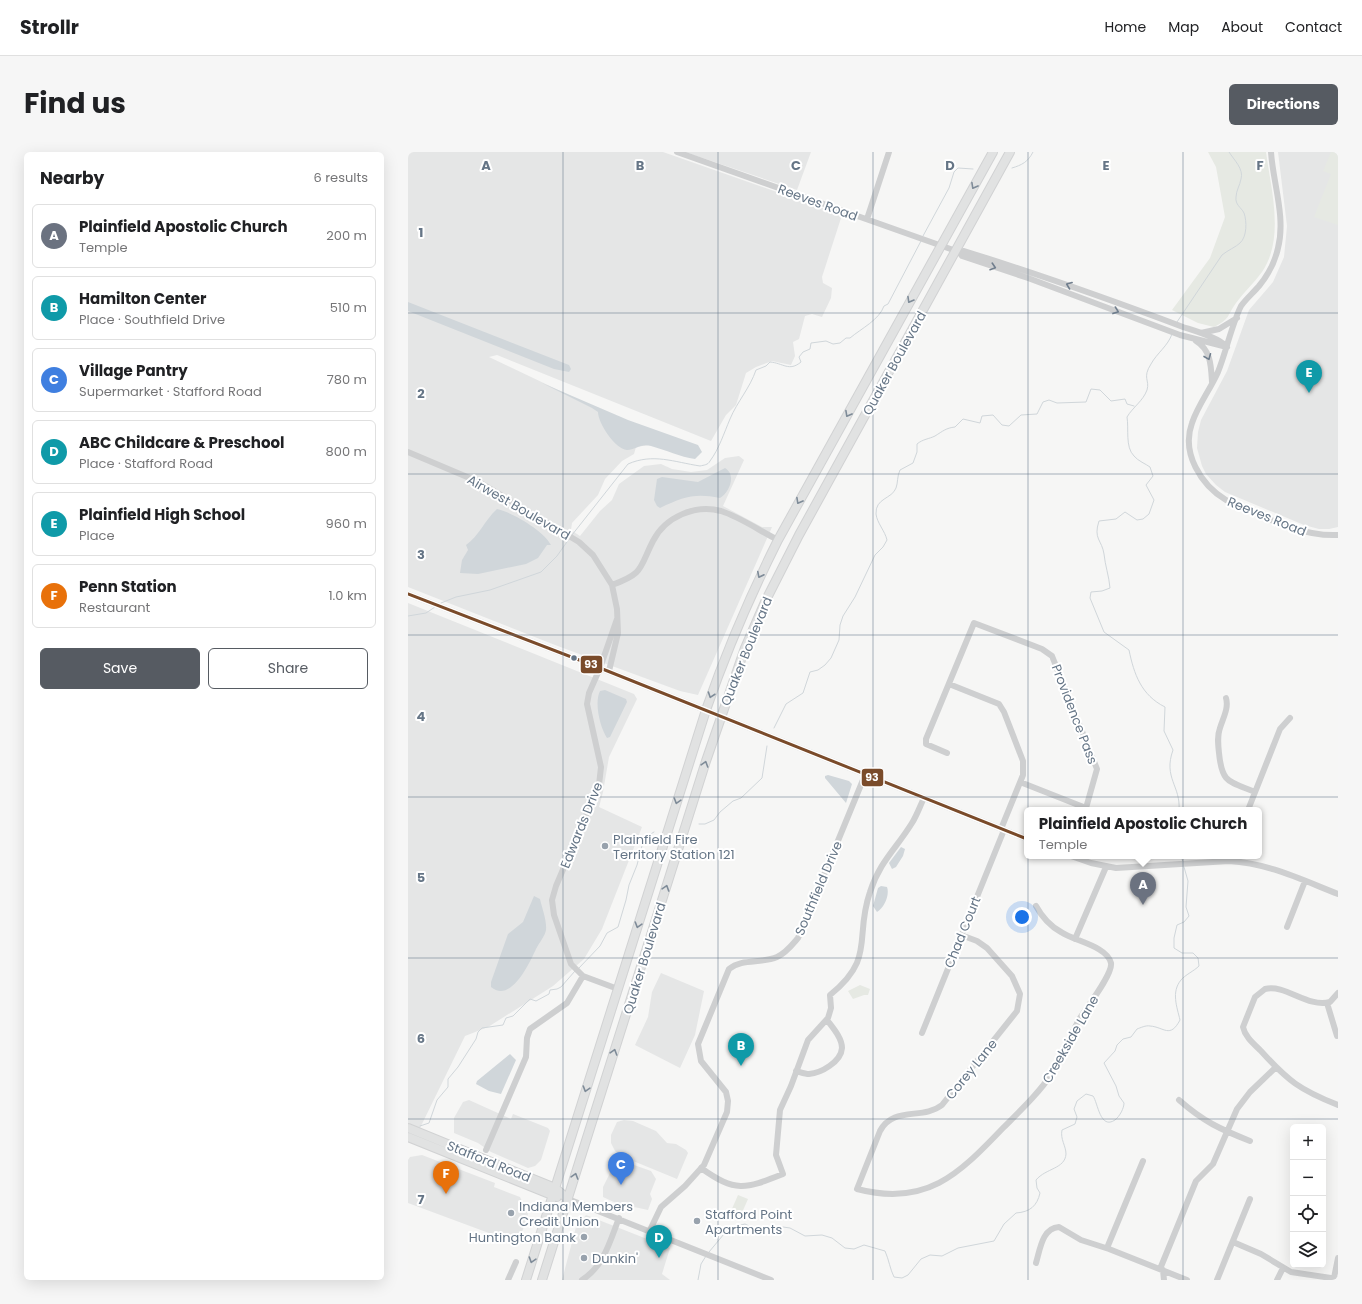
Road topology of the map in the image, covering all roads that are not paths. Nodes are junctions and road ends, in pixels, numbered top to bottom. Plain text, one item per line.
1 (677, 152) edge
2 (889, 152) edge
3 (993, 152) edge
4 (1010, 152) edge
5 (1271, 152) edge
6 (867, 219) junction
7 (941, 245) junction
8 (958, 251) junction
9 (1237, 318) junction
10 (1199, 333) junction
11 (1191, 338) junction
12 (1227, 347) junction
13 (1212, 382) junction
14 (408, 452) edge
15 (1338, 535) edge
16 (778, 540) junction
17 (612, 585) junction
18 (408, 594) edge
19 (617, 619) junction
20 (600, 668) junction
21 (608, 671) junction
22 (949, 684) junction
23 (1226, 698) dead end
24 (706, 710) junction
25 (721, 716) junction
26 (1290, 718) dead end
27 (947, 753) dead end
28 (865, 775) junction
29 (1020, 782) junction
30 (1255, 792) junction
31 (924, 798) junction
32 (1083, 807) edge
33 (1086, 807) edge
34 (1249, 807) edge
35 (1003, 830) junction
36 (1024, 838) edge
37 (1081, 859) edge
38 (1235, 859) edge
39 (1106, 867) junction
40 (1305, 881) junction
41 (1338, 894) edge
42 (1036, 906) dead end
43 (1287, 927) dead end
44 (961, 935) junction
45 (1075, 940) junction
46 (582, 975) junction
47 (618, 989) junction
48 (1338, 993) edge
49 (1327, 1003) junction
50 (827, 1020) junction
51 (922, 1033) dead end
52 (1337, 1036) dead end
53 (1275, 1068) junction
54 (796, 1071) junction
55 (1179, 1100) dead end
56 (1338, 1105) edge
57 (408, 1128) edge
58 (1227, 1132) junction
59 (408, 1137) edge
60 (1250, 1140) dead end
61 (486, 1150) dead end
62 (1143, 1161) dead end
63 (701, 1168) junction
64 (857, 1189) joint
65 (554, 1192) junction
66 (568, 1198) junction
67 (1250, 1199) dead end
68 (619, 1218) junction
69 (650, 1230) junction
70 (1233, 1242) junction
71 (1107, 1248) junction
72 (1338, 1258) edge
73 (516, 1262) dead end
74 (1036, 1264) dead end
75 (1283, 1268) junction
76 (1161, 1270) junction
77 (1336, 1278) edge
78 (508, 1280) edge
79 (526, 1280) edge
80 (542, 1280) edge
81 (582, 1280) edge
82 (771, 1280) edge
83 (1164, 1280) edge
84 (1187, 1280) edge
85 (1217, 1280) edge
86 (1277, 1280) edge

1 - 6 street, Reeves Road
2 - 6 street
3 -> 7 main road, Quaker Boulevard
4 - 8 main road, Quaker Boulevard
5 - 9 street
6 - 7 street, Reeves Road
7 - 8 street, Reeves Road
7 -> 16 main road, Quaker Boulevard
10 -> 8 street, Reeves Road
8 -> 11 street, Reeves Road
8 - 25 main road, Quaker Boulevard
9 - 10 street
9 - 12 street
10 - 12 street, Reeves Road
11 - 12 street, Reeves Road
11 -> 13 street
12 - 13 street, Reeves Road
13 - 15 street, Reeves Road
14 - 17 street, Airwest Boulevard
16 - 17 street
16 -> 24 main road, Quaker Boulevard
17 - 19 street
18 - 20 street
19 - 20 street
19 - 21 street
20 - 21 street
20 - 46 street, Edwards Drive
21 - 24 street
22 - 27 street
22 - 29 street, Chad Court
22 - 33 street, Providence Pass
23 - 30 street
24 - 25 street
24 -> 47 main road, Quaker Boulevard
25 - 28 street
66 -> 25 main road, Quaker Boulevard
26 - 30 street
28 - 31 street
28 - 63 street, Southfield Drive
29 - 32 street, Providence Pass
29 - 35 street, Chad Court
30 - 34 street
31 - 35 street
31 - 50 street
35 - 36 street
35 - 44 street, Chad Court
37 - 39 street
38 - 39 street
38 - 40 street
39 - 45 street
40 - 41 street
40 - 43 street
42 - 45 street, Creekside Lane
44 - 51 street, Chad Court
44 - 64 street, Corey Lane
45 - 64 street, Creekside Lane
46 - 47 street, Edwards Drive
46 - 61 street
47 -> 65 main road, Quaker Boulevard
48 - 49 street
49 - 52 street
49 - 53 street
50 - 54 street
50 - 54 street
53 - 56 street
53 - 58 street
54 - 63 street
55 - 58 street
57 - 65 main road, Stafford Road
58 - 60 street
58 - 76 street
59 - 65 main road, Stafford Road
62 - 71 street
63 - 69 street, Southfield Drive
65 - 66 main road, Stafford Road
65 -> 79 main road, Quaker Boulevard
66 - 68 street, Stafford Road
66 - 80 main road, Quaker Boulevard
67 - 70 street
68 - 69 street, Stafford Road
68 - 81 street
69 - 82 street, Stafford Road
70 - 75 street
70 - 85 street
71 - 74 street
71 - 76 street
72 - 77 street
73 - 78 street
75 - 77 street
75 - 86 street
76 - 83 street
76 - 84 street

